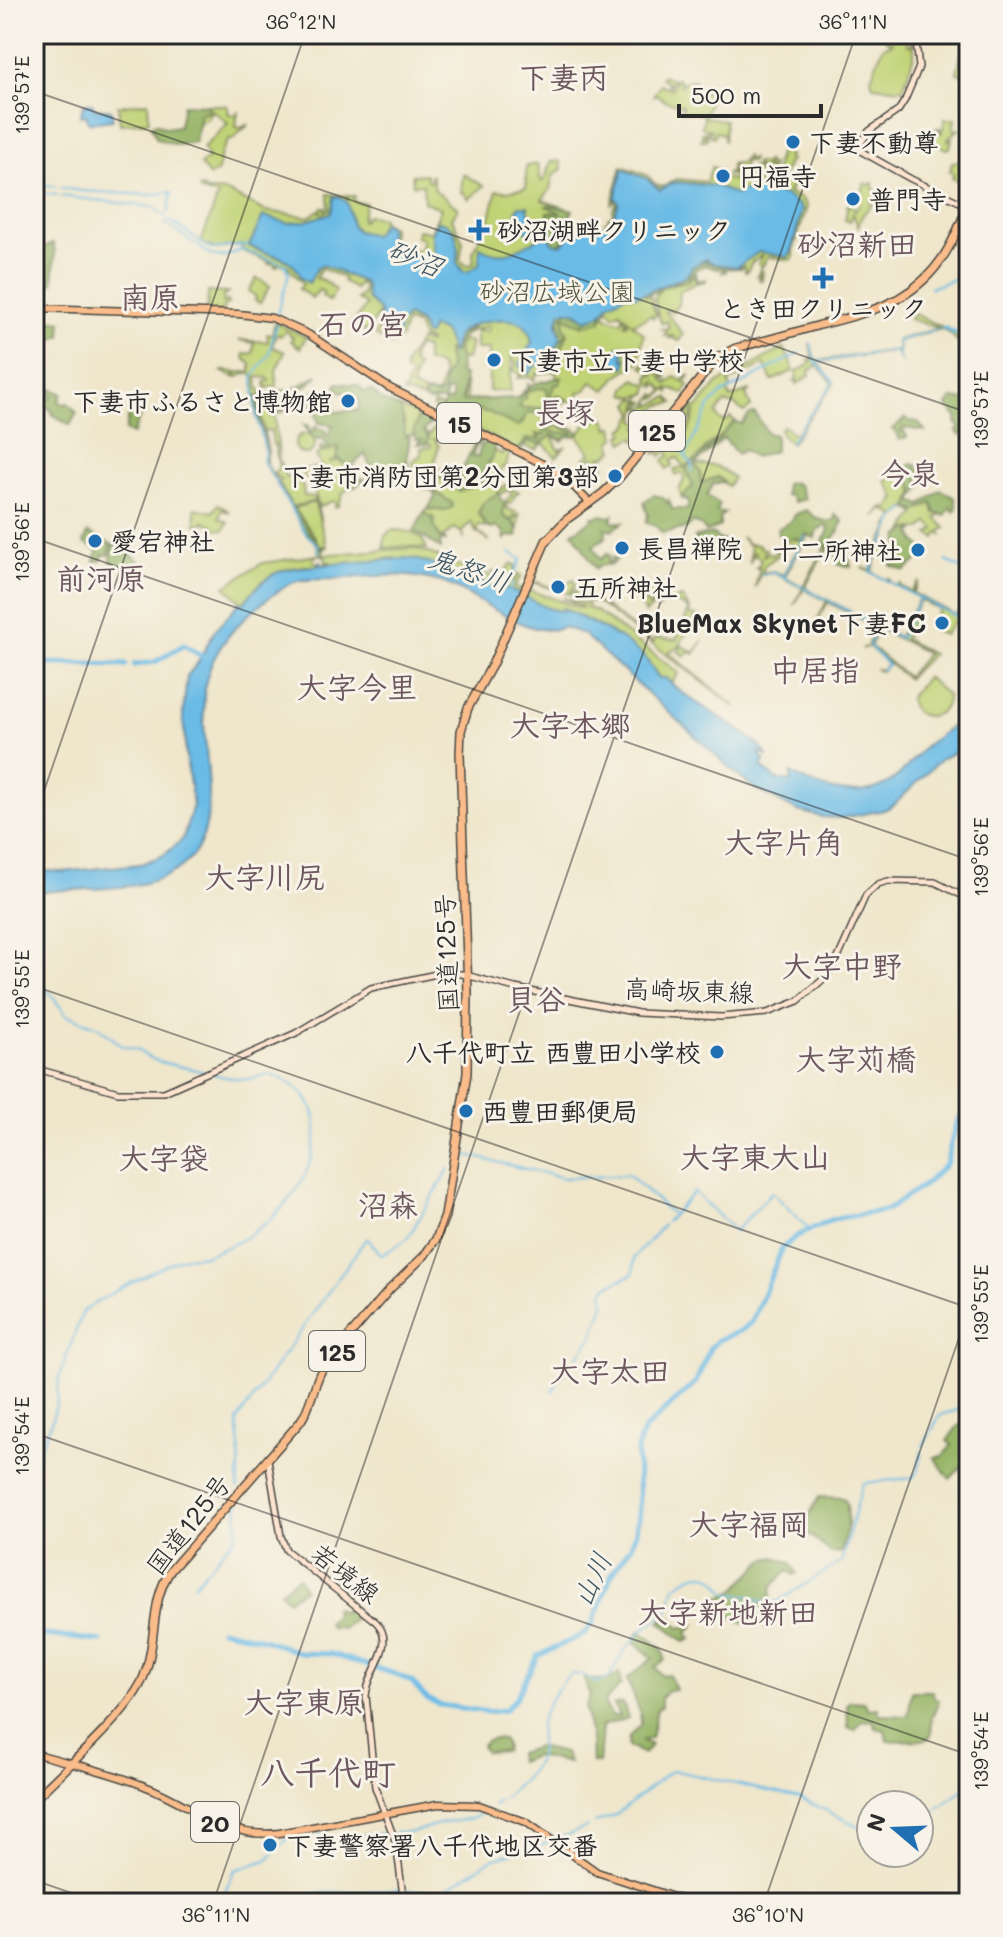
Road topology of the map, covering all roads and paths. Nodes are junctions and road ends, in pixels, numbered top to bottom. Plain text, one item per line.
1 (915, 34) edge
2 (968, 204) edge
3 (34, 308) edge
4 (590, 503) junction
5 (969, 899) edge
6 (467, 975) junction
7 (34, 1068) edge
8 (266, 1464) junction
9 (34, 1753) edge
10 (69, 1764) junction
11 (34, 1800) edge
12 (385, 1814) junction
13 (404, 1903) edge
14 (692, 1903) edge

1 - 2 main road
2 - 4 highway, 国道125号 / 125
3 - 4 main road, 15
4 - 6 highway, 国道125号 / 125
5 - 6 main road, 高崎坂東線
6 - 7 main road, 高崎坂東線
6 - 8 highway, 国道125号 / 125
8 - 10 highway, 国道125号 / 125
8 - 12 main road, 若境線
9 - 10 main road, 20
10 - 11 highway, 国道125号 / 125
10 - 12 main road, 20
12 - 13 main road, 若境線
12 - 14 main road, 20

